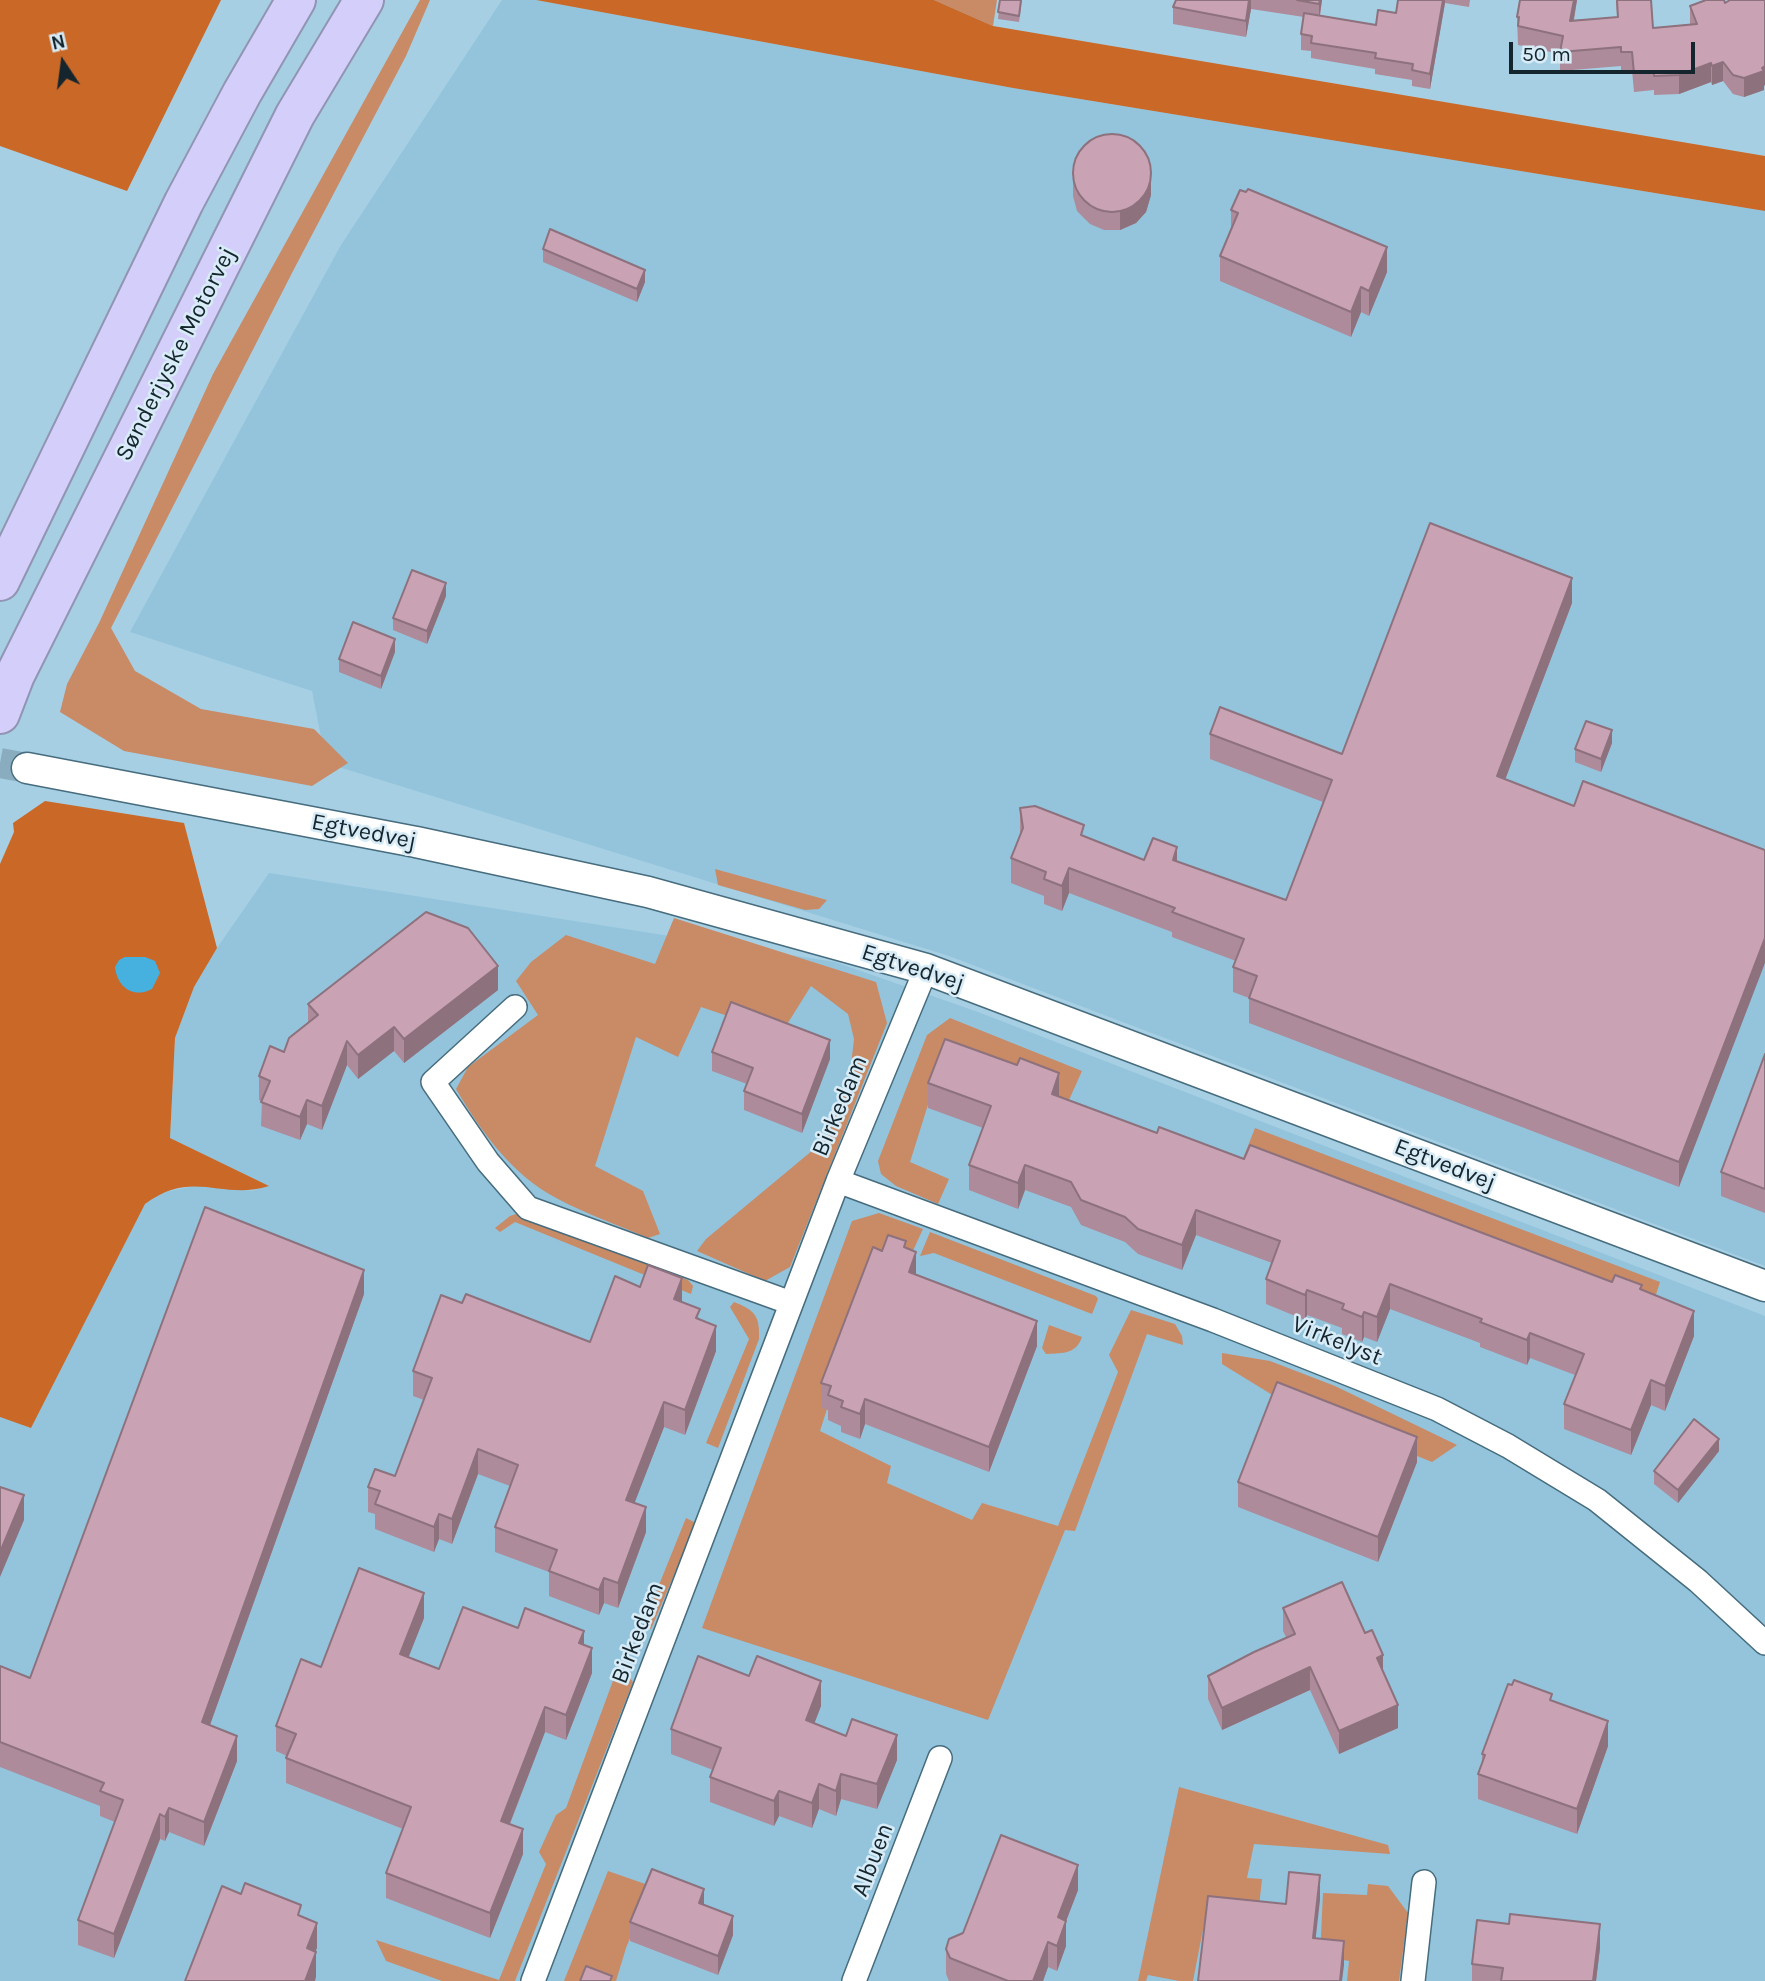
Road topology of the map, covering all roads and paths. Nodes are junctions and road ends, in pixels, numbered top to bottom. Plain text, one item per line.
1 (296, 0) edge
2 (364, 0) edge
3 (0, 580) edge
4 (0, 714) edge
5 (27, 768) tunnel mouth
6 (926, 969) junction
7 (515, 1007) dead end
8 (838, 1181) junction
9 (1765, 1286) edge
10 (791, 1303) junction
11 (1765, 1643) edge
12 (940, 1758) dead end
13 (1424, 1882) dead end
14 (533, 1981) edge
15 (854, 1981) edge
16 (1413, 1981) edge

1 - 3 highway
2 - 4 highway, Sønderjyske Motorvej
5 - 6 street, Egtvedvej
6 - 8 street, Birkedam
6 - 9 street, Egtvedvej
7 - 10 street
8 - 10 street, Birkedam
8 - 11 street, Virkelyst
10 - 14 street, Birkedam
12 - 15 street, Albuen
13 - 16 street

